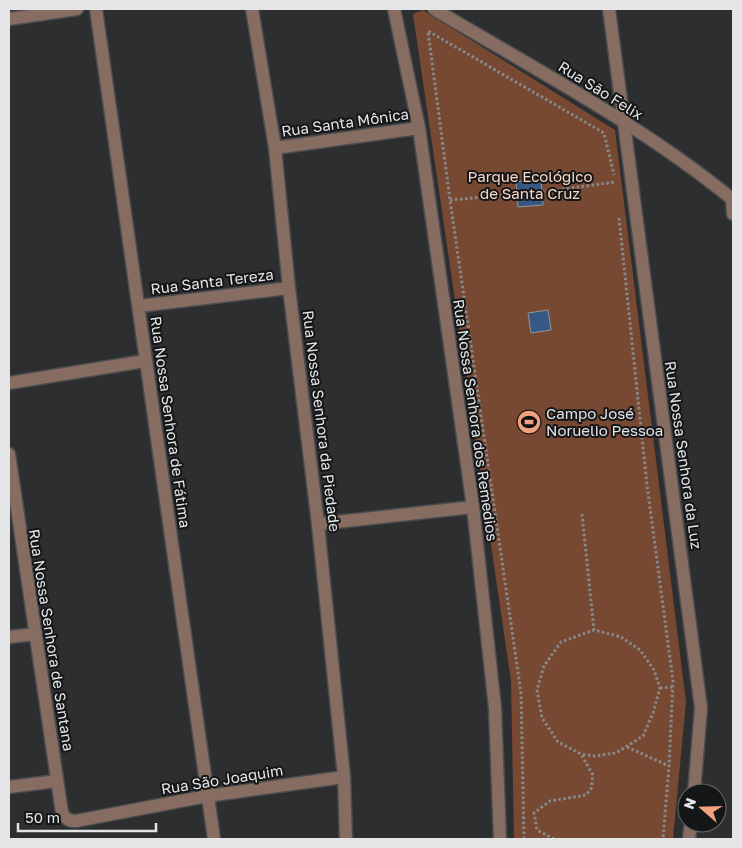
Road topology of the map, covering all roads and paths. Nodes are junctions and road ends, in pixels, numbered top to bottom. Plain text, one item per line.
1 (77, 9) edge
2 (96, 9) edge
3 (252, 9) edge
4 (394, 9) edge
5 (434, 9) edge
6 (609, 9) edge
7 (30, 12) edge
8 (9, 19) edge
9 (623, 121) junction
10 (419, 128) junction
11 (275, 148) junction
12 (542, 192) dead end
13 (517, 194) dead end
14 (733, 199) edge
15 (450, 200) junction
16 (618, 211) dead end
17 (733, 214) edge
18 (289, 288) junction
19 (139, 306) junction
20 (145, 360) junction
21 (9, 383) edge
22 (9, 454) edge
23 (10, 482) edge
24 (473, 507) junction
25 (582, 514) dead end
26 (318, 524) junction
27 (594, 630) junction
28 (36, 634) junction
29 (9, 637) edge
30 (672, 687) junction
31 (660, 688) junction
32 (626, 747) junction
33 (581, 754) junction
34 (669, 766) junction
35 (344, 777) junction
36 (57, 781) junction
37 (695, 783) edge
38 (9, 787) edge
39 (207, 796) junction
40 (76, 822) joint
41 (214, 839) edge
42 (346, 839) edge
43 (500, 839) edge
44 (524, 839) edge
45 (554, 839) edge
46 (663, 839) edge

1 - 7 street
2 - 19 street, Rua Nossa Senhora de Fátima
3 - 11 street, Rua Nossa Senhora da Piedade
4 - 10 street, Rua Nossa Senhora dos Remedios
5 - 9 street, Rua São Felix
6 - 9 street, Rua Nossa Senhora da Luz
7 - 8 street
9 - 14 street, Rua São Felix
9 - 37 street, Rua Nossa Senhora da Luz
10 - 11 street, Rua Santa Mônica
10 - 24 street, Rua Nossa Senhora dos Remedios
11 - 18 street, Rua Nossa Senhora da Piedade
12 - 15 path
13 - 15 path
14 - 17 street, Rua São Felix
15 - 44 path
16 - 30 path
18 - 19 street, Rua Santa Tereza
18 - 26 street, Rua Nossa Senhora da Piedade
19 - 20 street, Rua Nossa Senhora de Fátima
20 - 21 street
20 - 39 street, Rua Nossa Senhora de Fátima
22 - 23 street, Rua Nossa Senhora de Santana
23 - 28 street, Rua Nossa Senhora de Santana
24 - 26 street
24 - 43 street, Rua Nossa Senhora dos Remedios
25 - 27 path
26 - 35 street, Rua Nossa Senhora da Piedade
27 - 31 path
27 - 33 path
28 - 29 street
28 - 36 street, Rua Nossa Senhora de Santana
30 - 31 path
30 - 34 path
31 - 32 path
32 - 33 path
32 - 34 path
33 - 45 path
34 - 46 path
35 - 39 street, Rua São Joaquim
35 - 42 street, Rua Nossa Senhora da Piedade
36 - 38 street
36 - 40 street, Rua Nossa Senhora de Santana
39 - 40 street, Rua São Joaquim
39 - 41 street, Rua Nossa Senhora de Fátima

